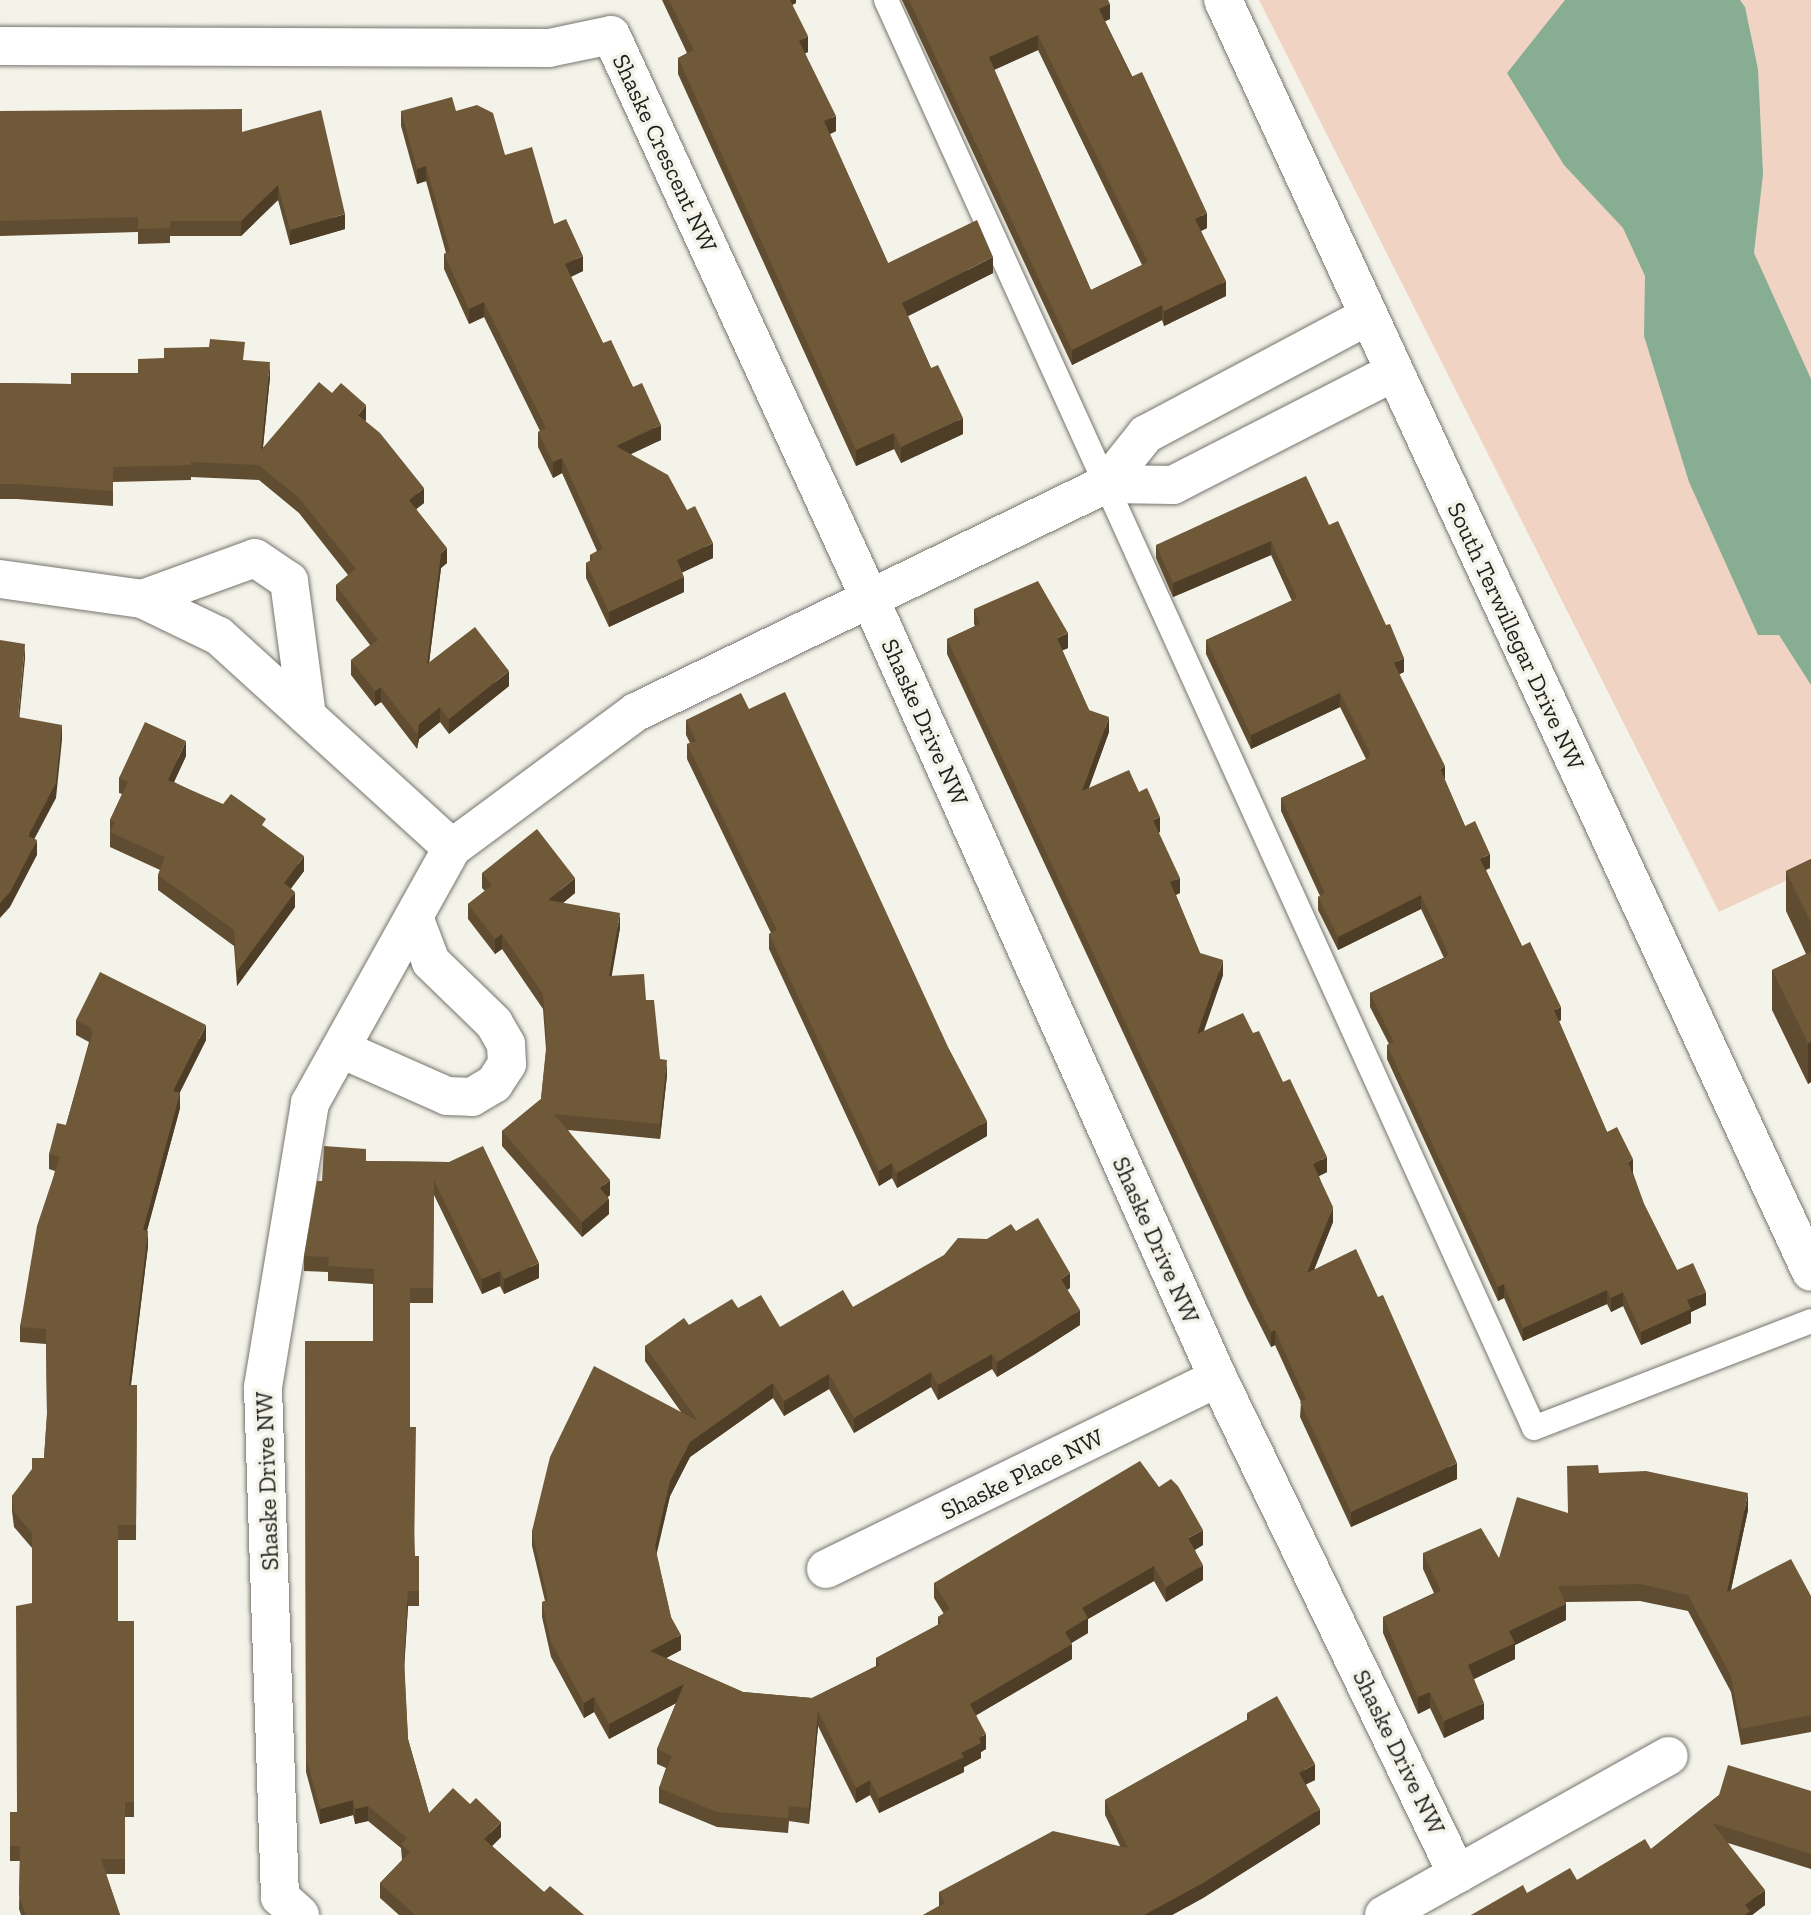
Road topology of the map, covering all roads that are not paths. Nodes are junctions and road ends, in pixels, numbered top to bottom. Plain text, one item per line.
1 (886, 0) edge
2 (1223, 0) edge
3 (0, 46) edge
4 (1367, 316) junction
5 (1394, 372) junction
6 (1106, 484) junction
7 (0, 579) edge
8 (142, 599) junction
9 (870, 599) junction
10 (307, 716) junction
11 (452, 848) junction
12 (414, 917) junction
13 (341, 1049) junction
14 (1811, 1272) edge
15 (1811, 1321) edge
16 (1218, 1378) junction
17 (826, 1569) dead end
18 (1669, 1756) dead end
19 (1457, 1874) junction
20 (300, 1915) edge
21 (1384, 1915) edge

1 - 6 lane
2 - 4 street, South Terwillegar Drive NW
3 - 9 street, Shaske Crescent NW
4 - 5 street, South Terwillegar Drive NW
4 - 6 street, Shaske Drive NW
5 - 6 street, Shaske Drive NW
5 - 14 street, South Terwillegar Drive NW
6 - 9 street, Shaske Drive NW
6 - 15 lane
7 - 8 street
8 - 10 street
8 - 10 street
9 - 11 street, Shaske Drive NW
9 - 16 street, Shaske Drive NW
10 - 11 street
11 - 12 street, Shaske Drive NW
12 - 13 street, Shaske Drive NW
12 - 13 street
13 - 20 street, Shaske Drive NW
16 - 17 street, Shaske Place NW
16 - 19 street, Shaske Drive NW
18 - 19 street
19 - 21 street

